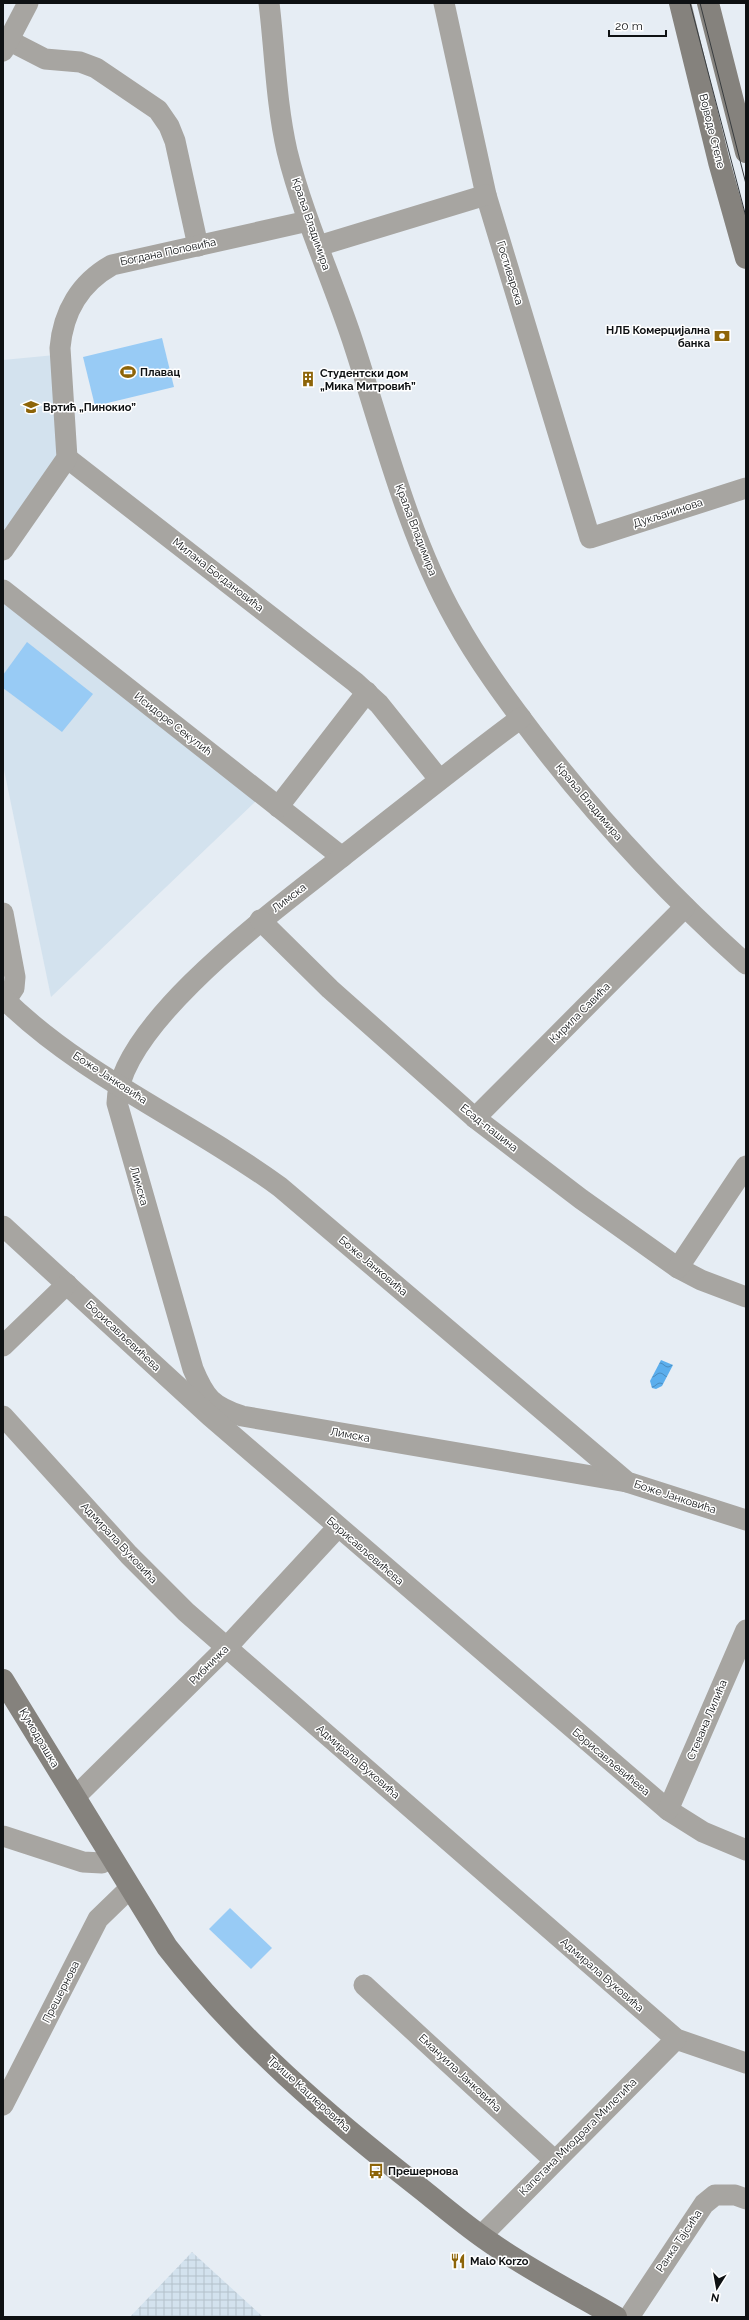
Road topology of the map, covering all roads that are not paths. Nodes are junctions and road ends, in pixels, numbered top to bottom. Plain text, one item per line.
1 (28, 3) edge
2 (269, 3) edge
3 (444, 3) edge
4 (680, 3) edge
5 (708, 3) edge
6 (6, 45) edge
7 (746, 152) edge
8 (486, 195) junction
9 (308, 221) junction
10 (198, 246) junction
11 (318, 246) junction
12 (746, 258) edge
13 (67, 458) junction
14 (746, 488) edge
15 (590, 538) joint
16 (3, 550) edge
17 (3, 590) edge
18 (367, 692) junction
19 (521, 718) junction
20 (439, 779) junction
21 (278, 807) junction
22 (342, 857) junction
23 (684, 907) junction
24 (3, 913) edge
25 (260, 920) junction
26 (746, 964) edge
27 (4, 999) edge
28 (119, 1085) junction
29 (475, 1118) junction
30 (746, 1166) edge
31 (3, 1226) edge
32 (678, 1268) junction
33 (67, 1284) junction
34 (746, 1297) edge
35 (3, 1346) edge
36 (193, 1368) junction
37 (170, 1379) junction
38 (3, 1416) edge
39 (253, 1418) junction
40 (244, 1445) junction
41 (627, 1482) junction
42 (746, 1520) edge
43 (337, 1528) junction
44 (746, 1630) edge
45 (227, 1647) junction
46 (3, 1680) edge
47 (75, 1797) junction
48 (668, 1810) junction
49 (3, 1836) edge
50 (746, 1850) edge
51 (111, 1857) junction
52 (130, 1888) junction
53 (364, 1985) dead end
54 (676, 2039) junction
55 (746, 2063) edge
56 (3, 2105) edge
57 (555, 2161) junction
58 (746, 2199) edge
59 (481, 2236) junction
60 (616, 2317) edge
61 (629, 2317) edge

1 - 6 street
2 - 9 street, Краља Владимира
3 - 8 street, Гостиварска
4 - 12 street, Војводе Степе
5 - 7 street
6 - 10 street
8 - 11 street
8 - 15 street, Гостиварска
9 - 10 street, Богдана Поповића
9 - 11 street, Краља Владимира
10 - 13 street, Богдана Поповића
11 - 19 street, Краља Владимира
13 - 16 street
13 - 18 street, Милана Богдановића
14 - 15 street, Дукљанинова
17 - 21 street, Исидоре Секулић
18 - 20 street, Милана Богдановића
18 - 21 street
19 - 20 street, Лимска
19 - 23 street, Краља Владимира
20 - 22 street, Лимска
21 - 22 street, Исидоре Секулић
22 - 25 street, Лимска
23 - 26 street, Краља Владимира
23 - 29 street, Кирила Савића
24 - 27 street
25 - 28 street, Лимска
25 - 29 street, Есад-пашина
27 - 28 street, Боже Јанковића
28 - 36 street, Лимска
28 - 41 street, Боже Јанковића
29 - 32 street, Есад-пашина
30 - 32 street
31 - 33 street, Борисављевићева
32 - 34 street, Есад-пашина
33 - 35 street
33 - 37 street, Борисављевићева
36 - 37 street
36 - 39 street, Лимска
37 - 40 street, Борисављевићева
38 - 45 street, Адмирала Вуковића
39 - 40 street
39 - 41 street, Лимска
40 - 43 street, Борисављевићева
41 - 42 street, Боже Јанковића
43 - 45 street, Рибничка
43 - 48 street, Борисављевићева
44 - 48 street, Стевана Лилића
45 - 47 street, Рибничка
45 - 54 street, Адмирала Вуковића
46 - 47 street, Кумодрашка
47 - 51 street, Трише Кацлеровића
48 - 50 street, Борисављевићева
49 - 51 street
51 - 52 street, Трише Кацлеровића
52 - 56 street, Прешернова
52 - 59 street, Трише Кацлеровића
53 - 57 street, Емануила Јанковића
54 - 55 street, Адмирала Вуковића
54 - 57 street, Капетана Миодрага Милетића
57 - 59 street, Капетана Миодрага Милетића
58 - 61 street, Ранка Тајсића
59 - 60 street, Трише Кацлеровића

